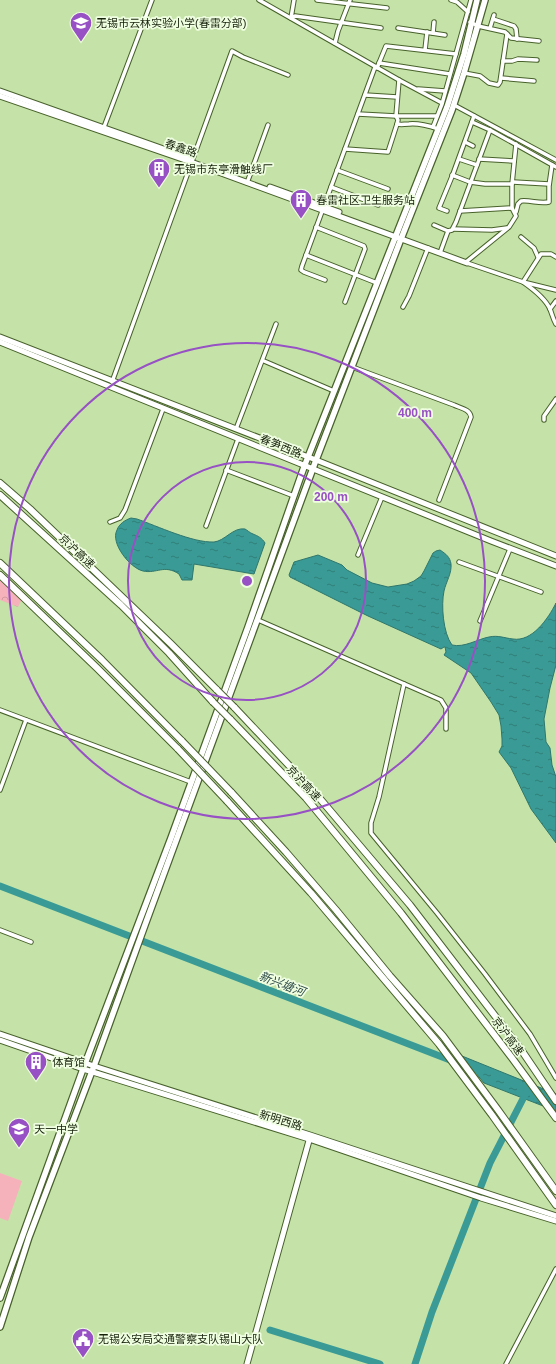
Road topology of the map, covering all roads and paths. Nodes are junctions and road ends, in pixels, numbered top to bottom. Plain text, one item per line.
1 (152, 0) edge
2 (259, 0) edge
3 (294, 0) edge
4 (317, 0) edge
5 (451, 0) edge
6 (471, 0) edge
7 (476, 0) edge
8 (485, 0) edge
9 (266, 2) edge
10 (350, 2) edge
11 (387, 8) dead end
12 (468, 12) junction
13 (291, 18) junction
14 (468, 21) junction
15 (434, 22) dead end
16 (341, 23) junction
17 (478, 26) junction
18 (381, 28) dead end
19 (398, 28) dead end
20 (490, 28) junction
21 (427, 32) junction
22 (433, 33) junction
23 (507, 34) junction
24 (445, 36) dead end
25 (517, 39) junction
26 (539, 42) dead end
27 (334, 44) junction
28 (425, 50) junction
29 (456, 54) junction
30 (537, 60) dead end
31 (503, 61) junction
32 (379, 63) junction
33 (376, 67) junction
34 (464, 73) junction
35 (450, 74) junction
36 (288, 75) dead end
37 (500, 78) junction
38 (399, 80) junction
39 (534, 81) dead end
40 (415, 88) junction
41 (0, 91) edge
42 (445, 91) junction
43 (365, 95) junction
44 (0, 96) edge
45 (397, 97) junction
46 (442, 103) junction
47 (454, 106) junction
48 (358, 114) junction
49 (396, 116) junction
50 (437, 116) junction
51 (474, 116) junction
52 (472, 122) junction
53 (397, 124) junction
54 (268, 125) dead end
55 (104, 127) junction
56 (435, 128) junction
57 (490, 130) junction
58 (465, 142) junction
59 (516, 144) junction
60 (474, 146) dead end
61 (345, 149) junction
62 (459, 158) junction
63 (479, 159) junction
64 (556, 160) edge
65 (192, 161) junction
66 (514, 161) junction
67 (477, 165) junction
68 (554, 166) edge
69 (337, 170) junction
70 (452, 175) junction
71 (248, 182) junction
72 (470, 182) junction
73 (513, 183) junction
74 (549, 184) junction
75 (331, 187) junction
76 (388, 190) dead end
77 (378, 205) dead end
78 (323, 208) junction
79 (512, 208) junction
80 (447, 211) dead end
81 (460, 211) junction
82 (515, 213) junction
83 (434, 225) dead end
84 (316, 227) junction
85 (508, 228) junction
86 (453, 229) junction
87 (448, 231) junction
88 (397, 237) junction
89 (521, 237) dead end
90 (428, 248) junction
91 (440, 253) junction
92 (306, 255) junction
93 (538, 257) junction
94 (556, 257) edge
95 (466, 263) junction
96 (356, 274) junction
97 (325, 280) dead end
98 (523, 282) junction
99 (377, 283) junction
100 (556, 290) edge
101 (556, 301) edge
102 (345, 302) dead end
103 (403, 307) dead end
104 (550, 309) junction
105 (276, 324) dead end
106 (556, 324) edge
107 (0, 337) edge
108 (0, 342) edge
109 (264, 360) junction
110 (352, 367) junction
111 (113, 381) junction
112 (110, 387) junction
113 (334, 390) junction
114 (556, 399) edge
115 (163, 409) junction
116 (544, 420) dead end
117 (236, 430) junction
118 (238, 439) junction
119 (308, 457) junction
120 (316, 460) junction
121 (304, 466) junction
122 (226, 470) junction
123 (313, 470) junction
124 (0, 483) edge
125 (0, 495) edge
126 (294, 496) junction
127 (382, 497) junction
128 (438, 500) dead end
129 (110, 522) dead end
130 (475, 524) junction
131 (206, 526) dead end
132 (471, 533) junction
133 (510, 549) junction
134 (358, 555) dead end
135 (556, 556) edge
136 (459, 562) dead end
137 (0, 563) edge
138 (556, 566) edge
139 (0, 575) edge
140 (499, 576) junction
141 (541, 592) dead end
142 (258, 620) junction
143 (480, 621) dead end
144 (404, 684) junction
145 (0, 710) edge
146 (26, 720) junction
147 (446, 729) dead end
148 (192, 782) junction
149 (0, 790) edge
150 (0, 930) edge
151 (32, 942) dead end
152 (0, 1034) edge
153 (0, 1040) edge
154 (84, 1066) junction
155 (93, 1069) junction
156 (556, 1078) edge
157 (556, 1101) edge
158 (556, 1118) edge
159 (310, 1138) junction
160 (556, 1191) edge
161 (556, 1205) edge
162 (556, 1216) edge
163 (556, 1221) edge
164 (556, 1269) edge
165 (0, 1298) edge
166 (0, 1327) edge
167 (247, 1364) edge
168 (506, 1364) edge

1 - 55 street
2 - 9 street
3 - 13 street
4 - 10 street
5 - 12 street
6 - 12 street
7 - 14 main road
8 - 17 main road
9 - 13 street
10 - 11 street
10 - 16 street
12 - 14 street
13 - 16 street
13 - 27 street
14 - 17 street
14 - 29 street
14 - 56 main road
15 - 22 street
16 - 18 street
16 - 27 street
17 - 20 street
17 - 34 main road
19 - 21 street
20 - 23 street
20 - 25 street
21 - 22 street
21 - 28 street
22 - 24 street
23 - 25 street
23 - 31 street
25 - 26 street
27 - 33 street
28 - 29 street
28 - 32 street
29 - 35 street
30 - 31 street
31 - 37 street
32 - 33 street
32 - 35 street
33 - 38 street
33 - 43 street
34 - 37 street
34 - 47 main road
35 - 42 street
36 - 65 street
37 - 39 street
38 - 40 street
38 - 45 street
40 - 42 street
40 - 46 street
41 - 55 main road, 春鑫路
42 - 46 street
43 - 45 street
43 - 48 street
44 - 65 main road, 春鑫路
45 - 49 street
46 - 50 street
47 - 51 street
47 - 88 main road
48 - 49 street
48 - 61 street
49 - 50 street
49 - 53 street
50 - 56 street
51 - 52 street
51 - 64 street
52 - 57 street
52 - 58 street
53 - 56 street
53 - 61 street
54 - 71 street
55 - 65 main road, 春鑫路
56 - 88 main road
57 - 59 street
57 - 63 street
58 - 60 street
58 - 62 street
59 - 66 street
59 - 68 street
61 - 69 street
62 - 67 street
62 - 70 street
63 - 66 street
63 - 67 street
65 - 71 main road, 春鑫路
65 - 111 street
66 - 73 street
67 - 72 street
68 - 74 street
69 - 75 street
69 - 76 street
70 - 72 street
70 - 80 street
71 - 78 main road, 春鑫路
72 - 73 street
72 - 81 street
73 - 74 street
73 - 79 street
74 - 82 street
75 - 77 street
75 - 78 street
78 - 84 street
78 - 88 main road, 春鑫路
79 - 81 street
79 - 82 street
81 - 86 street
82 - 85 street
83 - 87 street
84 - 92 street
84 - 96 street
85 - 86 street
85 - 95 street
86 - 87 street
87 - 91 street
88 - 90 main road, 春鑫路
88 - 99 main road
88 - 110 main road
89 - 93 street
90 - 91 main road, 春鑫路
90 - 103 street
91 - 95 main road, 春鑫路
92 - 96 street
92 - 97 street
93 - 94 street
93 - 98 street
95 - 98 street
96 - 99 street
96 - 102 street
98 - 100 street
98 - 104 street
99 - 113 main road
101 - 104 street
104 - 106 street
105 - 109 street
107 - 111 main road, 春笋西路
108 - 112 main road, 春笋西路
109 - 113 street
109 - 117 street
110 - 120 main road
110 - 128 street
111 - 112 street
111 - 117 main road, 春笋西路
112 - 115 main road, 春笋西路
113 - 119 main road
114 - 116 street
115 - 118 main road, 春笋西路
115 - 129 street
117 - 119 main road, 春笋西路
118 - 121 main road, 春笋西路
118 - 122 street
119 - 120 main road, 春笋西路
119 - 121 main road
120 - 123 main road
120 - 130 main road, 春笋西路
121 - 123 main road, 春笋西路
121 - 126 main road
122 - 126 street
122 - 131 street
123 - 127 main road, 春笋西路
123 - 142 main road
124 - 157 highway, 京沪高速, bridge
125 - 158 highway, 京沪高速, bridge
126 - 148 main road
127 - 132 main road, 春笋西路
127 - 134 street
130 - 132 main road
130 - 135 main road, 春笋西路
132 - 133 main road, 春笋西路
133 - 138 main road, 春笋西路
133 - 140 street
136 - 140 street
137 - 160 highway, bridge
139 - 161 highway, bridge
140 - 141 street
140 - 143 street
142 - 144 street
142 - 155 main road
144 - 147 street
144 - 156 street
145 - 146 street
146 - 148 street
146 - 149 street
148 - 154 main road
150 - 151 street
152 - 154 main road, 新明西路
153 - 154 main road, 新明西路
154 - 155 main road, 新明西路
154 - 165 main road
155 - 159 main road, 新明西路
155 - 166 main road
159 - 162 main road, 新明西路
159 - 163 main road, 新明西路
159 - 167 main road
164 - 168 street

